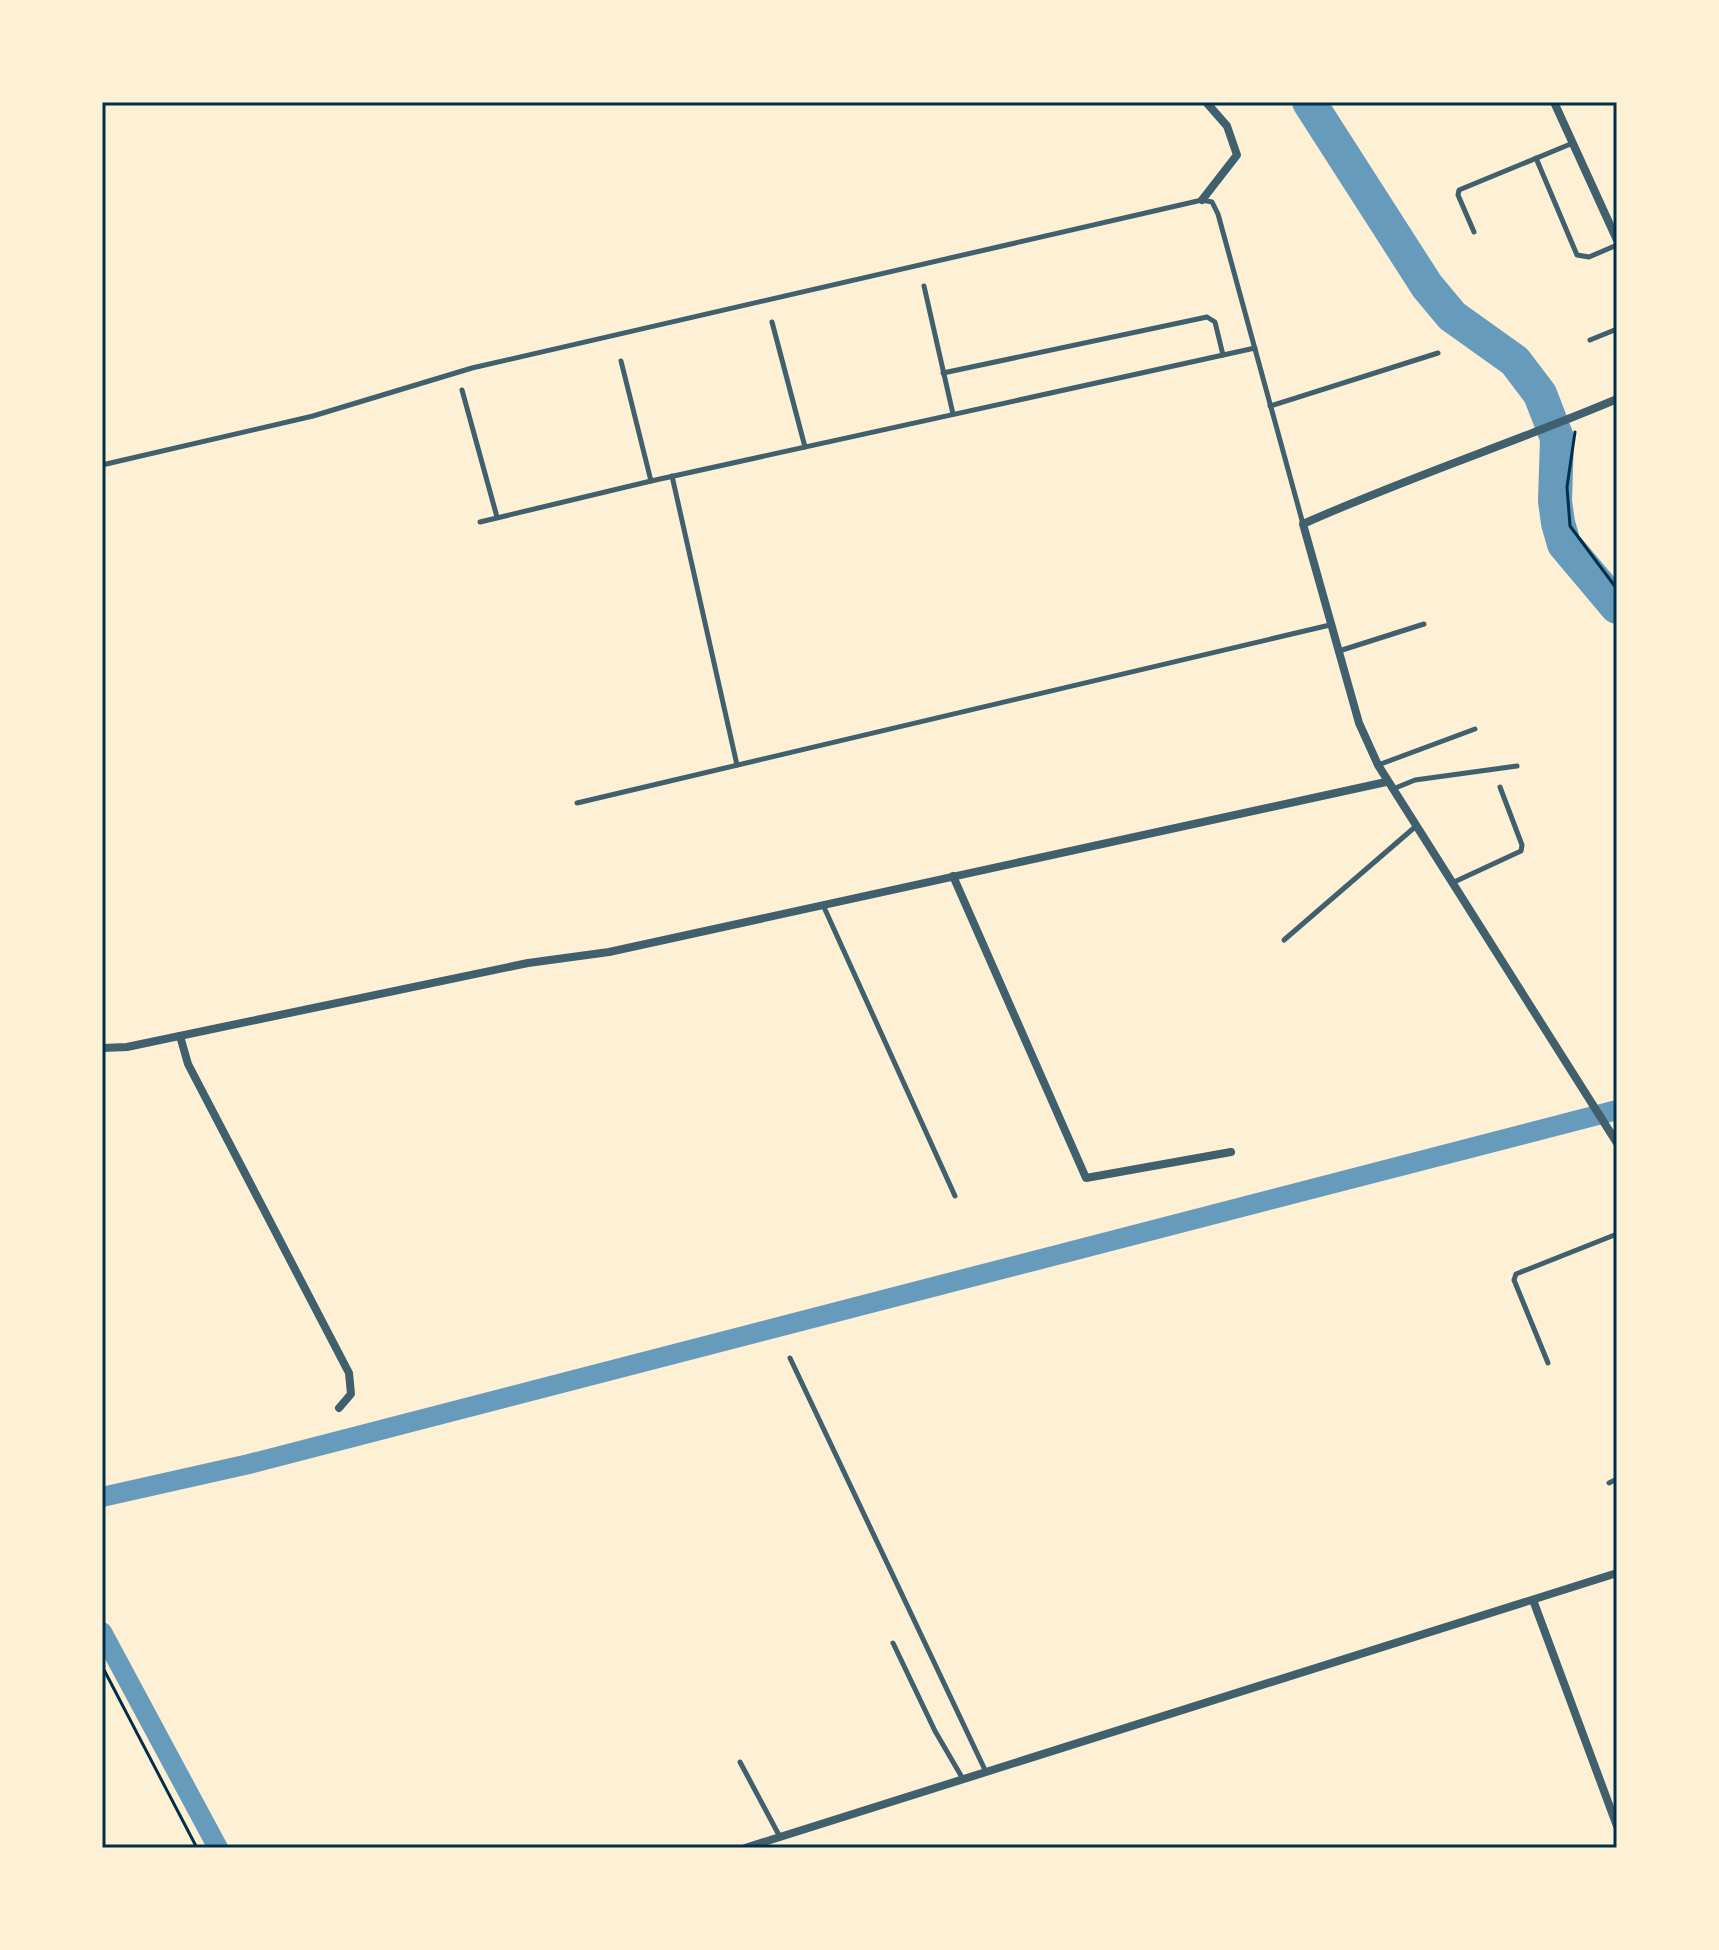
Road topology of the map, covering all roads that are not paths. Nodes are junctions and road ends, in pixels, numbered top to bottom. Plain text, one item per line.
1 (1206, 102) edge
2 (1554, 102) edge
3 (1573, 143) junction
4 (1536, 158) junction
5 (1202, 200) junction
6 (1474, 232) dead end
7 (1617, 242) edge
8 (924, 286) dead end
9 (772, 322) dead end
10 (1617, 329) edge
11 (1590, 340) dead end
12 (1255, 348) junction
13 (1438, 353) dead end
14 (1223, 355) junction
15 (621, 361) dead end
16 (943, 373) junction
17 (462, 390) dead end
18 (1617, 399) edge
19 (1270, 406) junction
20 (953, 414) junction
21 (805, 447) junction
22 (102, 465) edge
23 (672, 476) junction
24 (651, 481) junction
25 (497, 517) junction
26 (480, 522) dead end
27 (1303, 524) junction
28 (1424, 624) dead end
29 (1330, 625) junction
30 (1338, 651) junction
31 (1475, 729) dead end
32 (737, 765) junction
33 (1378, 765) junction
34 (1517, 766) dead end
35 (1389, 786) junction
36 (1500, 787) dead end
37 (577, 803) dead end
38 (1415, 827) junction
39 (953, 876) junction
40 (1451, 883) junction
41 (823, 905) junction
42 (1284, 940) dead end
43 (180, 1036) junction
44 (102, 1048) edge
45 (1617, 1143) edge
46 (1231, 1152) dead end
47 (955, 1196) dead end
48 (1617, 1234) edge
49 (790, 1358) dead end
50 (1548, 1363) dead end
51 (339, 1408) dead end
52 (1617, 1479) edge
53 (1609, 1483) dead end
54 (1617, 1573) edge
55 (1533, 1600) junction
56 (893, 1643) dead end
57 (740, 1762) dead end
58 (986, 1772) junction
59 (963, 1779) junction
60 (1617, 1826) edge
61 (780, 1837) junction
62 (745, 1848) edge

1 - 5 street
2 - 3 street
3 - 4 lane
3 - 7 street
4 - 6 lane
4 - 7 lane
5 - 12 lane
5 - 22 lane
8 - 16 lane
9 - 21 lane
10 - 11 lane
12 - 14 lane
12 - 19 lane
13 - 19 lane
14 - 16 lane
14 - 20 lane
15 - 24 lane
16 - 20 lane
17 - 25 lane
18 - 27 street
19 - 27 lane
20 - 21 lane
21 - 23 lane
23 - 24 lane
23 - 32 lane
24 - 25 lane
25 - 26 lane
27 - 29 street
28 - 30 lane
29 - 30 street
29 - 32 lane
30 - 33 street
31 - 33 lane
32 - 37 lane
33 - 35 street
34 - 35 lane
35 - 38 street
35 - 39 street
36 - 40 lane
38 - 40 street
38 - 42 lane
39 - 41 street
39 - 46 street
40 - 45 street
41 - 43 street
41 - 47 lane
43 - 44 street
43 - 51 street
48 - 50 lane
49 - 58 lane
52 - 53 lane
54 - 55 street
55 - 58 street
55 - 60 street
56 - 59 lane
57 - 61 lane
58 - 59 street
59 - 61 street
61 - 62 street

